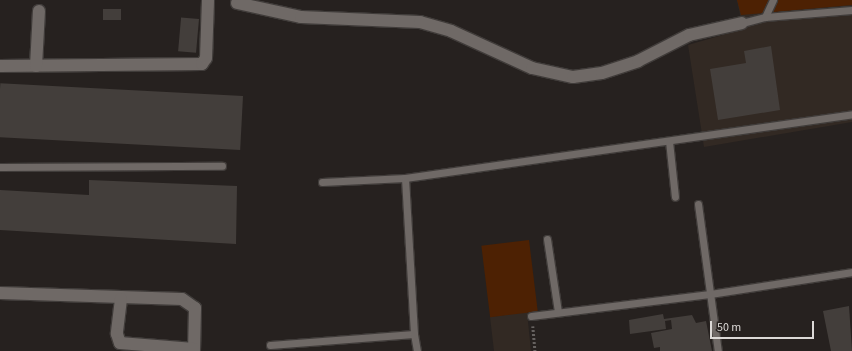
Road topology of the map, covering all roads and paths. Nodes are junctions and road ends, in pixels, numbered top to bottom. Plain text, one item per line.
1 (208, 0) edge
2 (773, 0) edge
3 (237, 3) dead end
4 (852, 10) edge
5 (39, 11) dead end
6 (765, 17) junction
7 (742, 23) joint
8 (0, 66) edge
9 (36, 66) junction
10 (852, 114) edge
11 (669, 141) junction
12 (222, 166) dead end
13 (0, 167) edge
14 (405, 178) junction
15 (322, 182) dead end
16 (675, 197) dead end
17 (698, 204) dead end
18 (547, 239) dead end
19 (852, 272) edge
20 (0, 293) edge
21 (710, 294) junction
22 (121, 299) junction
23 (558, 312) junction
24 (531, 316) joint
25 (414, 334) junction
26 (270, 345) dead end
27 (194, 350) edge
28 (417, 351) edge
29 (536, 351) edge
30 (718, 351) edge

1 - 9 street
2 - 6 lane
3 - 7 street
4 - 6 lane
5 - 9 street
6 - 7 lane
8 - 9 street
10 - 11 lane
11 - 14 lane
11 - 16 lane
12 - 13 lane
14 - 15 lane
14 - 25 lane
17 - 21 lane
18 - 23 lane
19 - 21 lane
20 - 22 street
21 - 23 lane
21 - 30 lane
22 - 27 street
22 - 27 street
23 - 24 lane
24 - 29 path
25 - 26 lane
25 - 28 lane

